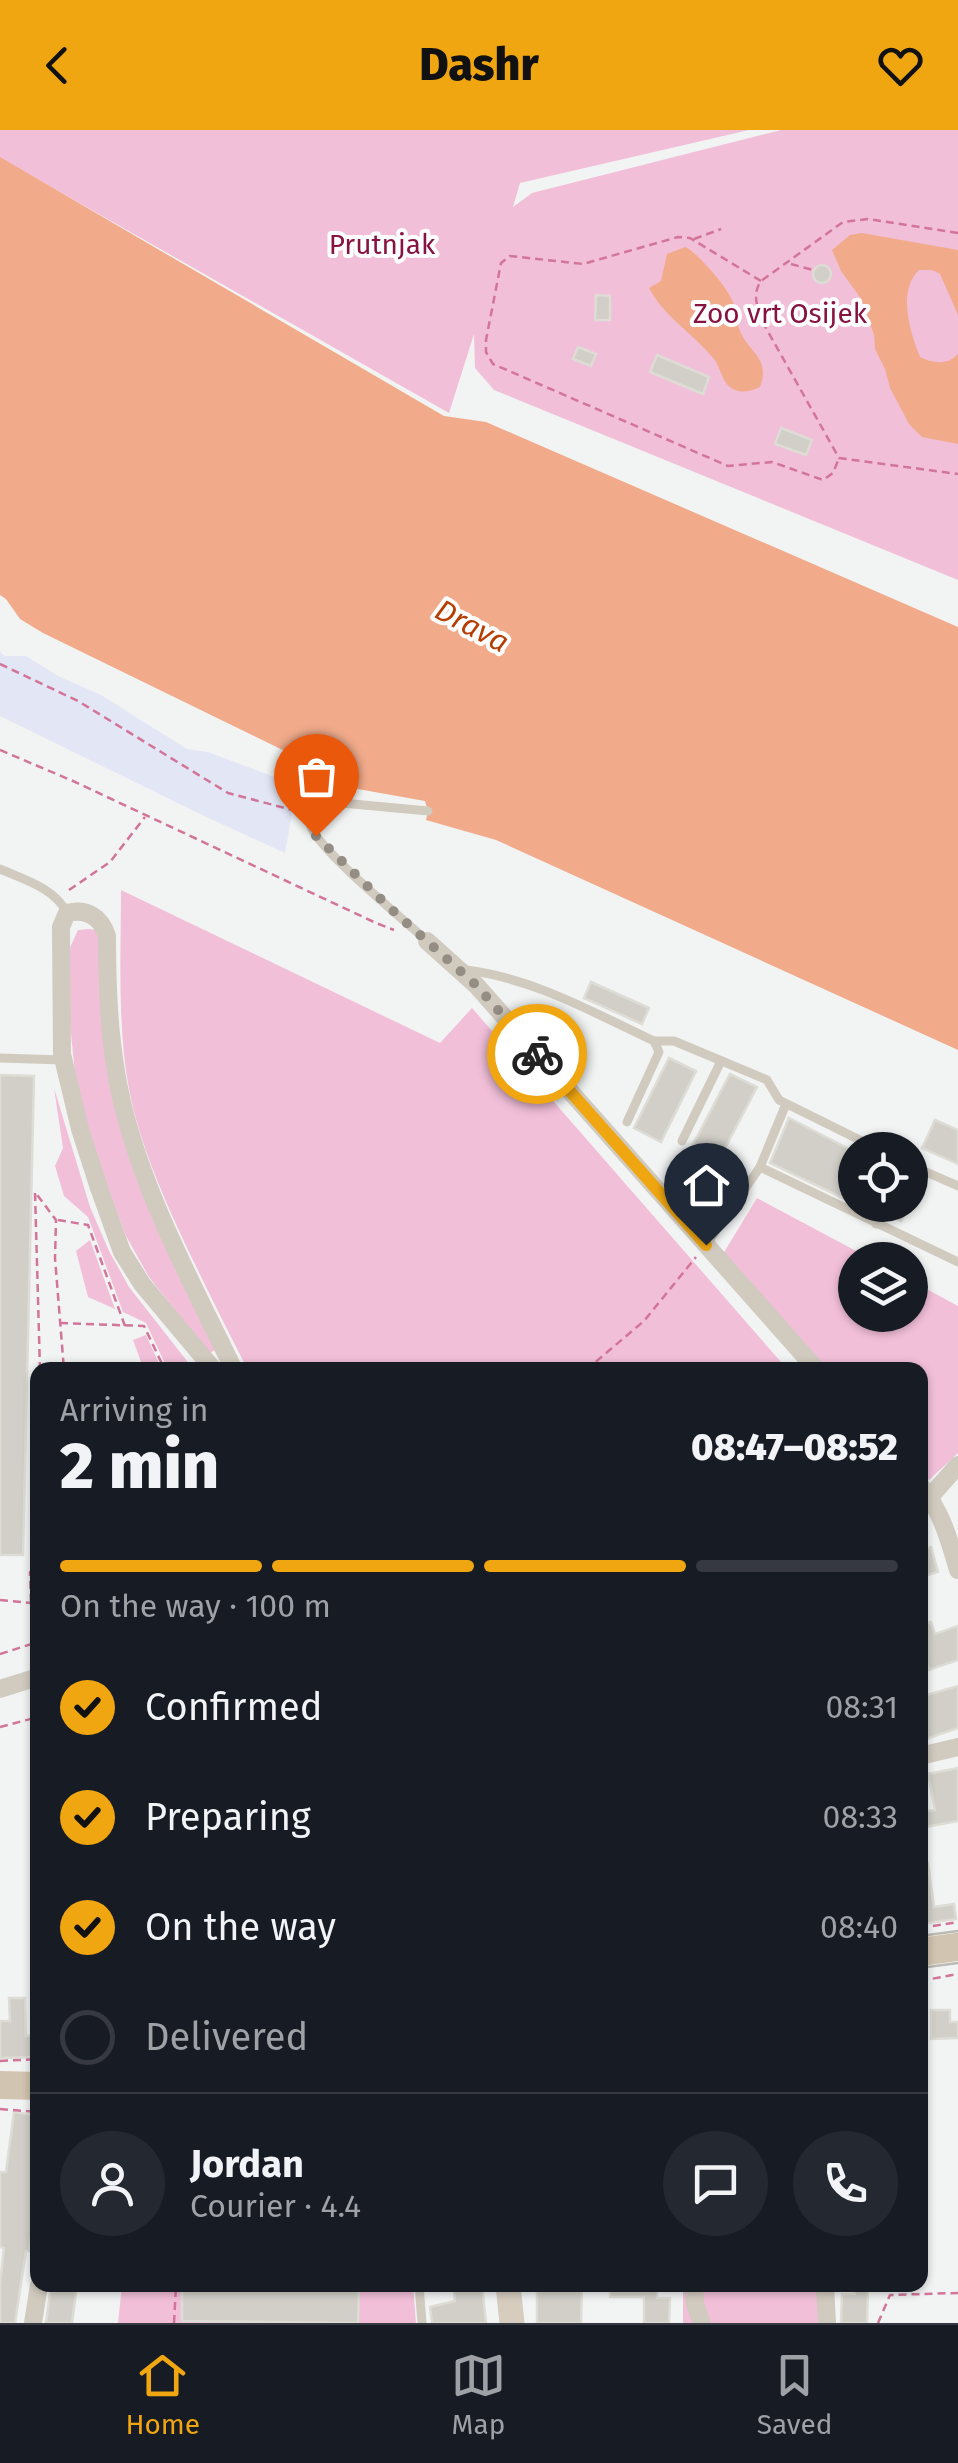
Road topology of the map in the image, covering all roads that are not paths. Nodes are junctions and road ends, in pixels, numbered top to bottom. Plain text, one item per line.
1 (428, 811) dead end
2 (0, 869) edge
3 (66, 913) junction
4 (428, 940) joint
5 (458, 969) junction
6 (654, 1041) junction
7 (0, 1058) edge
8 (63, 1060) junction
9 (722, 1061) junction
10 (786, 1104) junction
11 (627, 1122) dead end
12 (843, 1132) edge
13 (682, 1140) dead end
14 (760, 1167) junction
15 (928, 1173) edge
16 (958, 1186) edge
17 (876, 1224) joint
18 (706, 1245) junction
19 (958, 1262) edge
20 (207, 1362) edge
21 (230, 1362) edge
22 (810, 1362) edge
23 (958, 1465) edge
24 (928, 1489) edge
25 (928, 1496) edge
26 (958, 1570) edge
27 (30, 1680) edge
28 (0, 1689) edge
29 (958, 1747) edge
30 (928, 1754) edge
31 (958, 1948) edge
32 (928, 1951) edge
33 (0, 2086) edge
34 (30, 2086) edge
35 (38, 2292) edge
36 (420, 2292) edge
37 (509, 2292) edge
38 (695, 2292) edge
39 (825, 2292) edge
40 (33, 2323) edge
41 (422, 2323) edge
42 (512, 2323) edge
43 (702, 2323) edge
44 (826, 2323) edge

1 - 4 lane
2 - 3 lane
3 - 8 street
3 - 21 street
4 - 5 street
5 - 6 lane
5 - 18 street
6 - 9 lane
6 - 11 lane
7 - 8 lane
8 - 20 street
9 - 10 lane
9 - 13 lane
10 - 12 lane
10 - 14 lane
14 - 17 lane
14 - 18 lane
15 - 16 lane
17 - 19 lane
18 - 22 street
23 - 24 street
25 - 26 street
27 - 28 street
29 - 30 street
31 - 32 main road
33 - 34 main road
35 - 40 street
36 - 41 lane
37 - 42 main road
38 - 43 street
39 - 44 street

